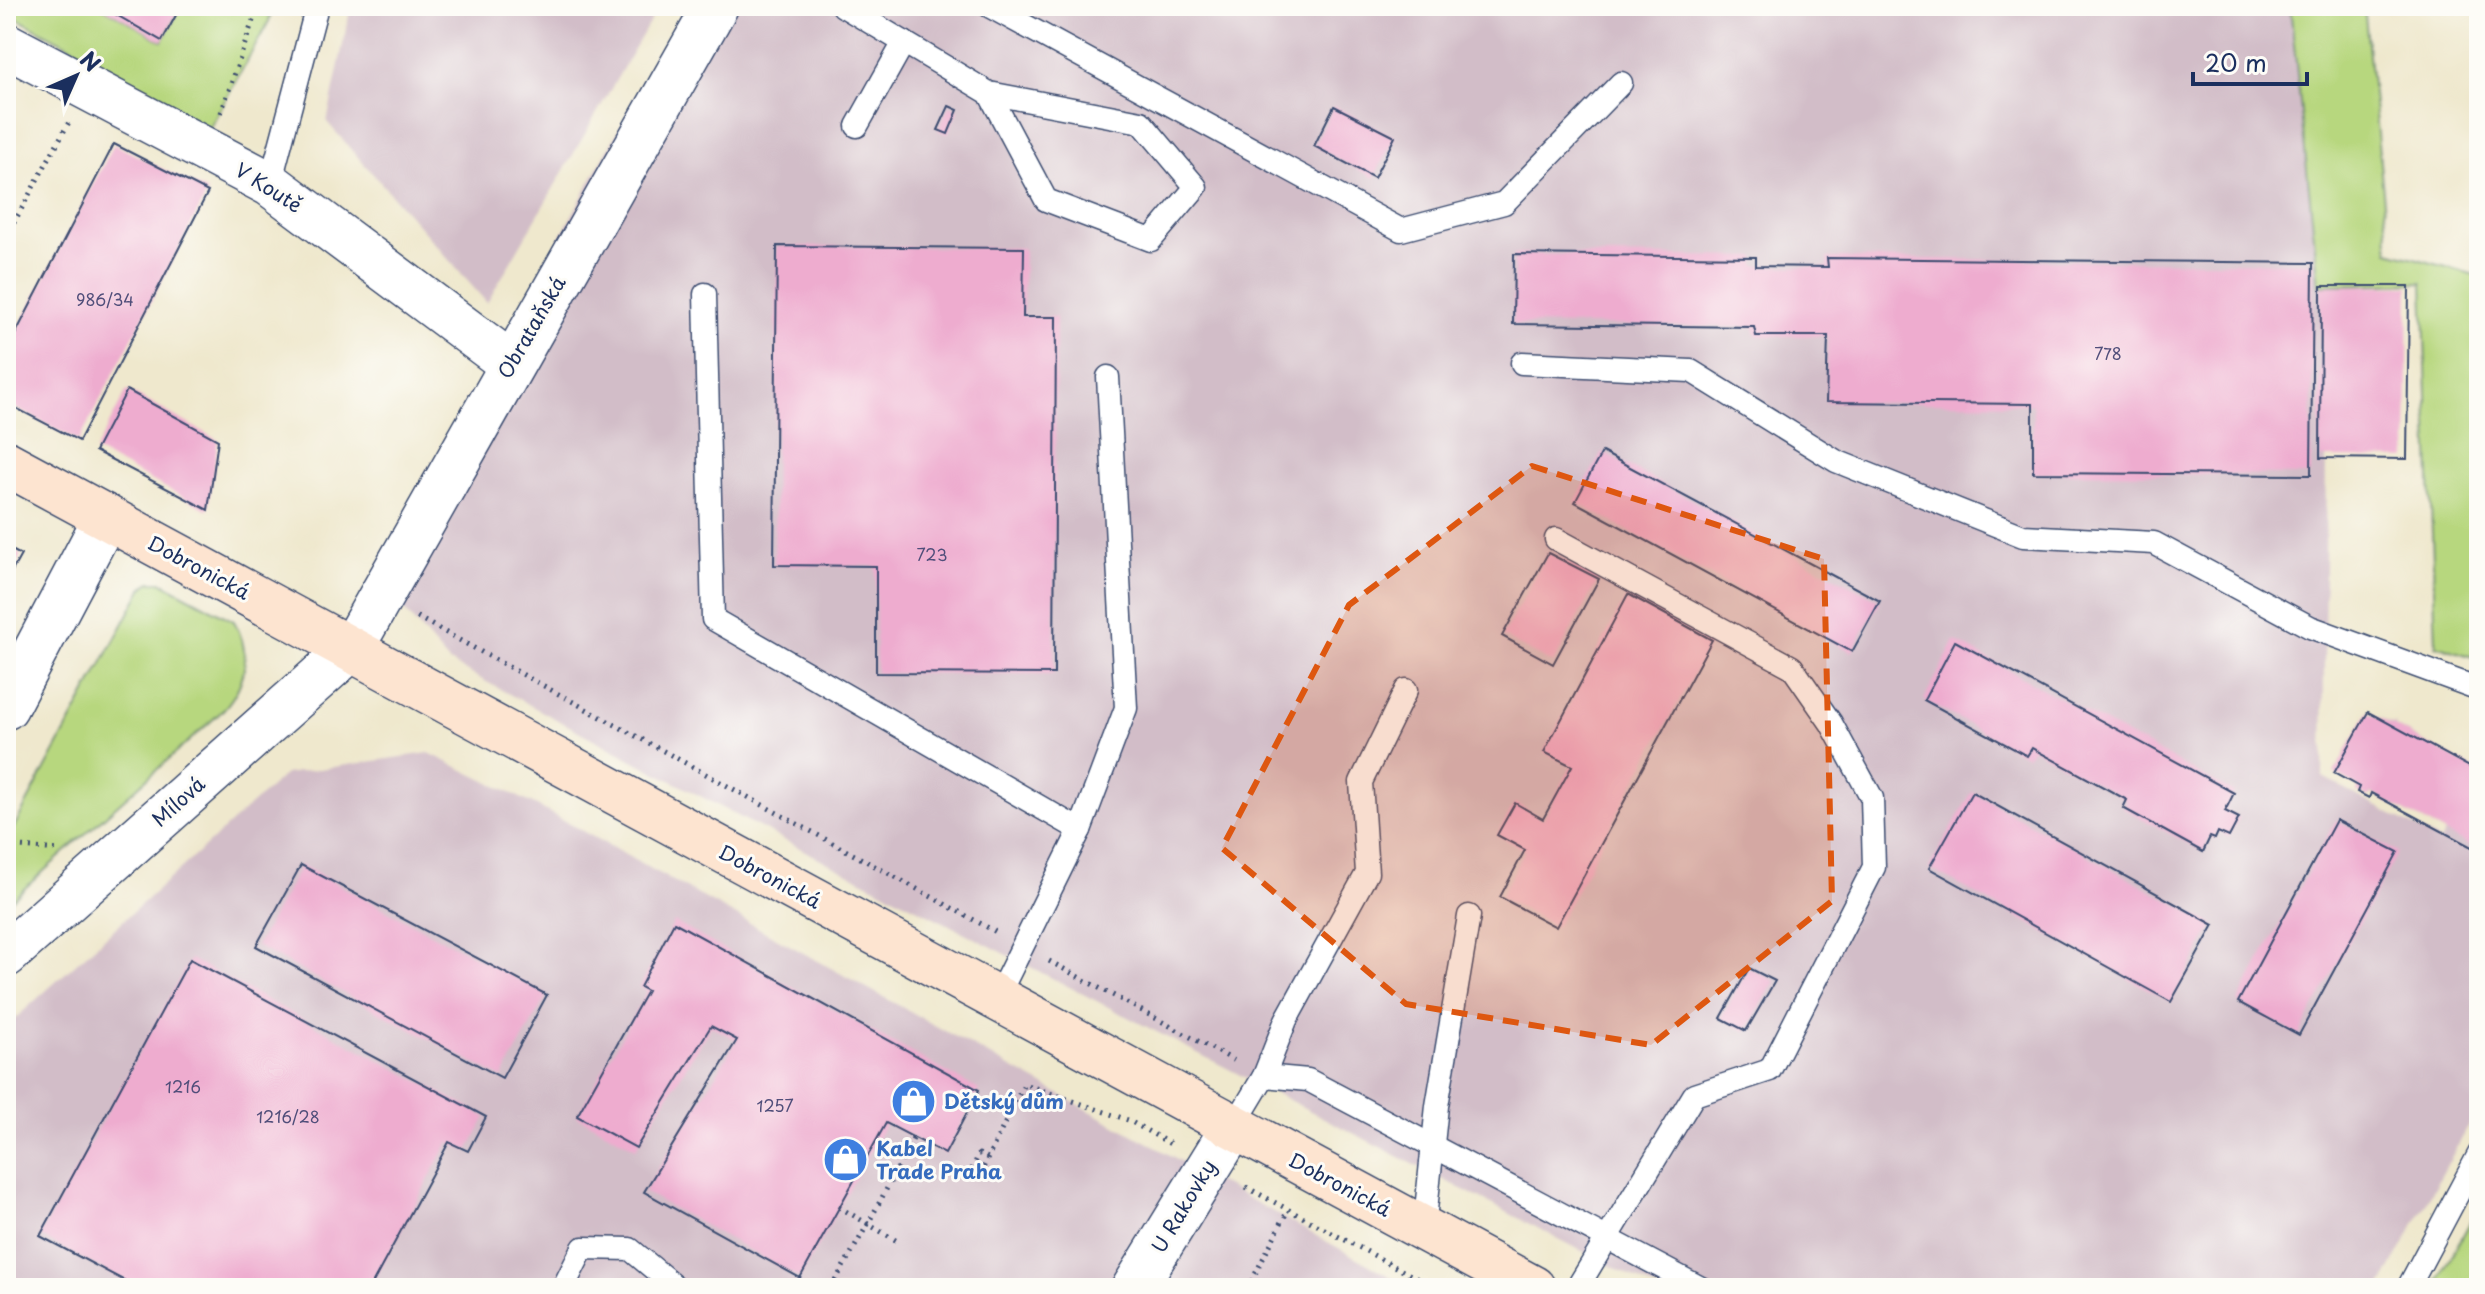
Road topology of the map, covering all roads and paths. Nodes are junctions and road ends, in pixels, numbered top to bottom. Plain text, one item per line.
1 (258, 6) edge
2 (317, 6) edge
3 (843, 6) edge
4 (989, 6) edge
5 (702, 18) edge
6 (904, 42) junction
7 (6, 45) edge
8 (1621, 83) dead end
9 (88, 88) junction
10 (989, 93) junction
11 (216, 124) dead end
12 (857, 126) dead end
13 (270, 184) junction
14 (6, 237) edge
15 (705, 294) dead end
16 (510, 363) junction
17 (1522, 363) dead end
18 (1108, 377) dead end
19 (6, 463) edge
20 (106, 517) junction
21 (1556, 539) dead end
22 (380, 597) junction
23 (351, 649) junction
24 (2479, 689) edge
25 (1406, 690) dead end
26 (6, 707) edge
27 (1080, 830) junction
28 (1469, 916) dead end
29 (1023, 947) junction
30 (6, 955) edge
31 (997, 998) junction
32 (1264, 1076) junction
33 (1234, 1126) junction
34 (914, 1137) dead end
35 (1435, 1147) junction
36 (2479, 1154) edge
37 (988, 1158) dead end
38 (972, 1169) dead end
39 (839, 1207) dead end
40 (1288, 1210) dead end
41 (868, 1224) junction
42 (1424, 1229) junction
43 (1608, 1239) junction
44 (897, 1241) dead end
45 (563, 1288) edge
46 (677, 1288) edge
47 (831, 1288) edge
48 (1134, 1288) edge
49 (1248, 1288) edge
50 (1533, 1288) edge
51 (1577, 1288) edge
52 (1701, 1288) edge
53 (2408, 1288) edge

1 - 11 path
2 - 13 lane
3 - 6 lane
4 - 8 lane
5 - 16 street, Obrataňská
6 - 10 lane
6 - 12 lane
7 - 9 street, V Koutě
9 - 13 street, V Koutě
9 - 14 path
10 - 10 lane
13 - 16 street, V Koutě
15 - 27 lane
16 - 22 street, Obrataňská
17 - 24 lane
18 - 27 lane
19 - 20 street, Dobronická
20 - 23 street, Dobronická
20 - 26 street
21 - 43 lane
22 - 23 street, Obrataňská
22 - 29 path
23 - 30 street, Mílová
23 - 31 street, Dobronická
25 - 32 lane
27 - 29 lane
28 - 35 lane
29 - 31 lane
29 - 32 path
31 - 33 street, Dobronická
32 - 33 lane
32 - 35 lane
33 - 42 street, Dobronická
33 - 48 street, U Rakovky
34 - 41 path
35 - 42 lane
35 - 43 lane
36 - 53 lane
37 - 38 path
39 - 41 path
40 - 49 path
41 - 44 path
41 - 47 path
42 - 50 street, Dobronická
43 - 51 lane
43 - 52 lane
45 - 46 lane

